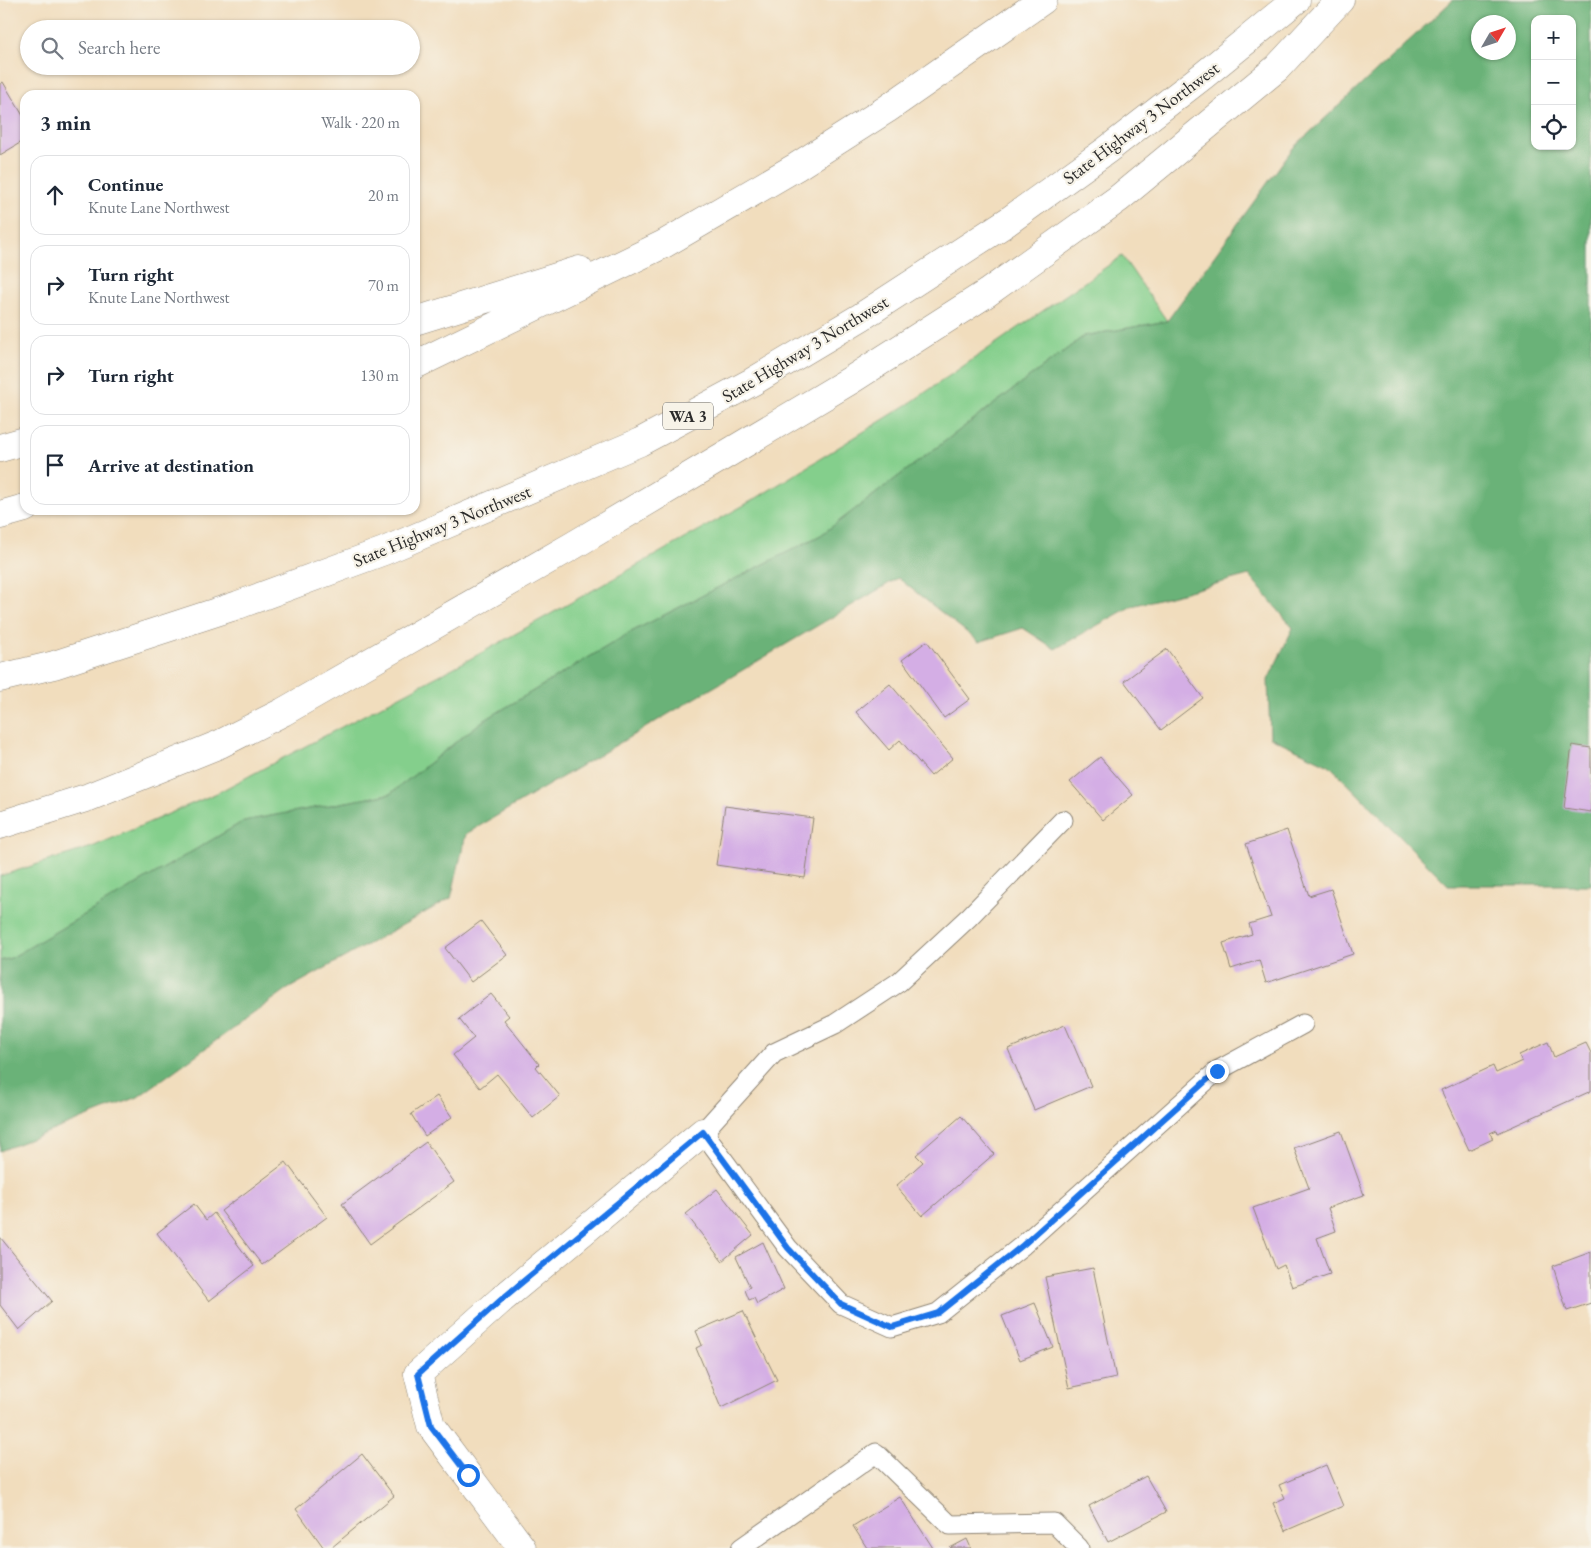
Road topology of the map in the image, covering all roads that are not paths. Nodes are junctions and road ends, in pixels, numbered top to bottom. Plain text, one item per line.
1 (1043, 0) edge
2 (1296, 0) edge
3 (1340, 0) edge
4 (664, 244) junction
5 (420, 319) edge
6 (420, 363) edge
7 (20, 442) edge
8 (0, 448) edge
9 (20, 509) edge
10 (0, 515) edge
11 (0, 678) edge
12 (1063, 820) dead end
13 (0, 825) edge
14 (1303, 1024) dead end
15 (703, 1132) junction
16 (522, 1548) edge
17 (741, 1548) edge
18 (1078, 1548) edge

1 - 4 main road
2 - 11 main road, State Highway 3 Northwest / WA 3
3 - 13 main road
4 - 5 main road
4 - 6 main road
7 - 8 main road
9 - 10 main road
12 - 15 lane
14 - 15 lane
15 - 16 main road
17 - 18 lane

